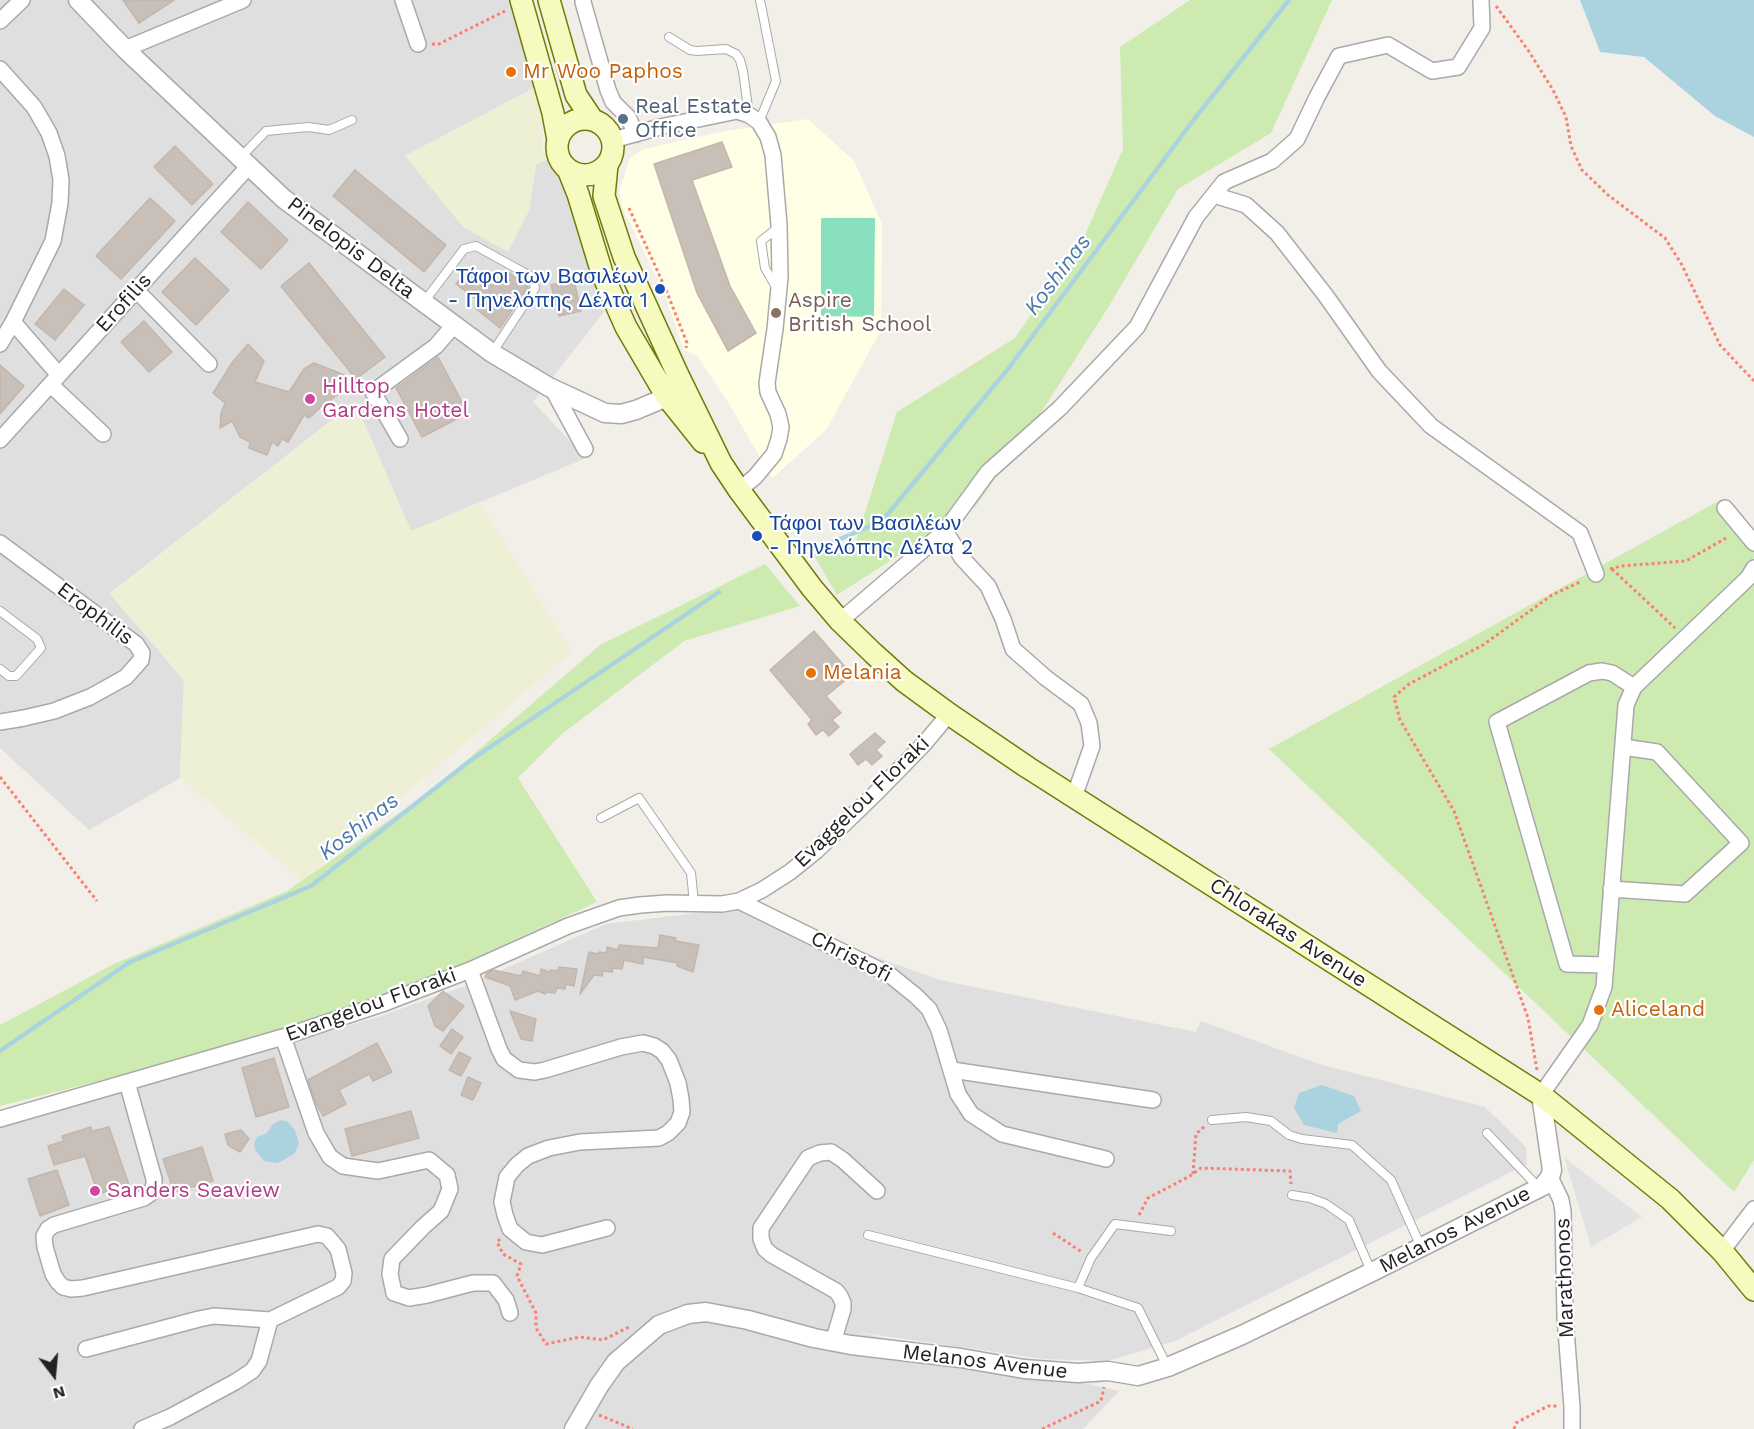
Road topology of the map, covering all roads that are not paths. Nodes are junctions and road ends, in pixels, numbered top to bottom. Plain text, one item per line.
1 (22, 0) edge
2 (78, 0) edge
3 (243, 0) edge
4 (403, 0) edge
5 (549, 0) edge
6 (760, 0) edge
7 (1481, 0) edge
8 (522, 1) edge
9 (583, 2) dead end
10 (0, 21) edge
11 (669, 37) dead end
12 (418, 44) road end
13 (125, 49) junction
14 (0, 69) edge
15 (592, 119) junction
16 (754, 119) junction
17 (352, 120) dead end
18 (636, 134) junction
19 (558, 140) junction
20 (613, 141) junction
21 (244, 163) junction
22 (607, 165) junction
23 (568, 169) junction
24 (1214, 195) junction
25 (136, 290) junction
26 (424, 303) junction
27 (14, 322) junction
28 (454, 325) junction
29 (0, 344) edge
30 (492, 353) junction
31 (209, 364) dead end
32 (55, 380) junction
33 (552, 388) junction
34 (667, 397) junction
35 (103, 434) dead end
36 (400, 439) dead end
37 (0, 440) edge
38 (585, 449) dead end
39 (722, 463) junction
40 (739, 490) junction
41 (1725, 508) dead end
42 (945, 531) junction
43 (0, 543) edge
44 (1754, 543) edge
45 (1754, 568) edge
46 (1596, 574) road end
47 (0, 611) edge
48 (840, 621) junction
49 (0, 669) edge
50 (1634, 687) junction
51 (949, 714) junction
52 (0, 722) edge
53 (1623, 747) junction
54 (1074, 797) junction
55 (601, 818) dead end
56 (1611, 889) junction
57 (739, 901) junction
58 (694, 903) junction
59 (1605, 965) junction
60 (470, 970) junction
61 (284, 1037) junction
62 (952, 1070) junction
63 (127, 1082) junction
64 (1541, 1095) junction
65 (1153, 1100) dead end
66 (0, 1119) edge
67 (1212, 1120) road end
68 (1487, 1133) dead end
69 (1106, 1159) dead end
70 (1545, 1183) junction
71 (877, 1191) dead end
72 (1292, 1195) road end
73 (1754, 1209) edge
74 (608, 1228) dead end
75 (1171, 1231) dead end
76 (868, 1235) dead end
77 (1421, 1247) junction
78 (1722, 1251) junction
79 (1372, 1272) junction
80 (1078, 1288) junction
81 (1754, 1290) edge
82 (510, 1313) dead end
83 (270, 1320) junction
84 (833, 1342) junction
85 (86, 1349) dead end
86 (1168, 1367) junction
87 (142, 1429) edge
88 (574, 1429) edge
89 (1572, 1429) edge

1 - 10 street
2 - 13 street, Pinelopis Delta
3 - 13 street
4 - 12 street
5 - 15 main road
6 - 16 lane
7 - 24 street
8 - 19 main road
9 - 18 street
11 - 16 lane
13 - 21 street, Pinelopis Delta
14 - 27 street
15 - 19 main road
15 - 20 main road
16 - 18 street
16 - 40 street
17 - 21 lane
18 - 20 street
19 - 23 main road
20 - 22 main road
21 - 25 street, Erofilis
21 - 26 street, Pinelopis Delta
22 - 23 main road
22 - 39 main road
23 - 34 main road
24 - 42 street
24 - 46 street
25 - 31 street
25 - 32 street, Erofilis
26 - 28 street, Pinelopis Delta
26 - 30 lane
27 - 29 street
27 - 32 street
28 - 30 street, Pinelopis Delta
28 - 36 street
30 - 33 street, Pinelopis Delta
32 - 35 street
32 - 37 street, Erofilis
33 - 34 street, Pinelopis Delta
33 - 38 street
34 - 39 main road
39 - 40 main road, Chlorakas Avenue
40 - 48 main road, Chlorakas Avenue
41 - 44 street
42 - 48 street
42 - 54 street
43 - 52 street, Erophilis
45 - 50 street
47 - 49 lane
48 - 51 main road, Chlorakas Avenue
50 - 53 street
50 - 59 street
51 - 54 main road, Chlorakas Avenue
51 - 57 street, Evaggelou Floraki
53 - 56 street
53 - 56 street
54 - 64 main road, Chlorakas Avenue
55 - 58 lane
56 - 59 street
57 - 58 street, Evangelou Floraki
57 - 62 street, Christofi
58 - 60 street, Evangelou Floraki
59 - 64 street
60 - 61 street, Evangelou Floraki
60 - 74 street
61 - 63 street, Evangelou Floraki
61 - 82 street
62 - 65 street
62 - 69 street, Christofi
63 - 66 street, Evangelou Floraki
63 - 83 street
64 - 70 street, Marathonos
64 - 78 main road, Chlorakas Avenue
67 - 77 lane
68 - 70 lane
70 - 77 street, Melanos Avenue
70 - 89 street, Marathonos
71 - 84 street
72 - 79 lane
73 - 78 street
75 - 80 lane
76 - 80 lane
77 - 79 street, Melanos Avenue
78 - 81 main road, Chlorakas Avenue
79 - 86 street, Melanos Avenue
80 - 86 lane
83 - 85 street
83 - 87 street
84 - 86 street, Melanos Avenue
84 - 88 street, Melanos Avenue

